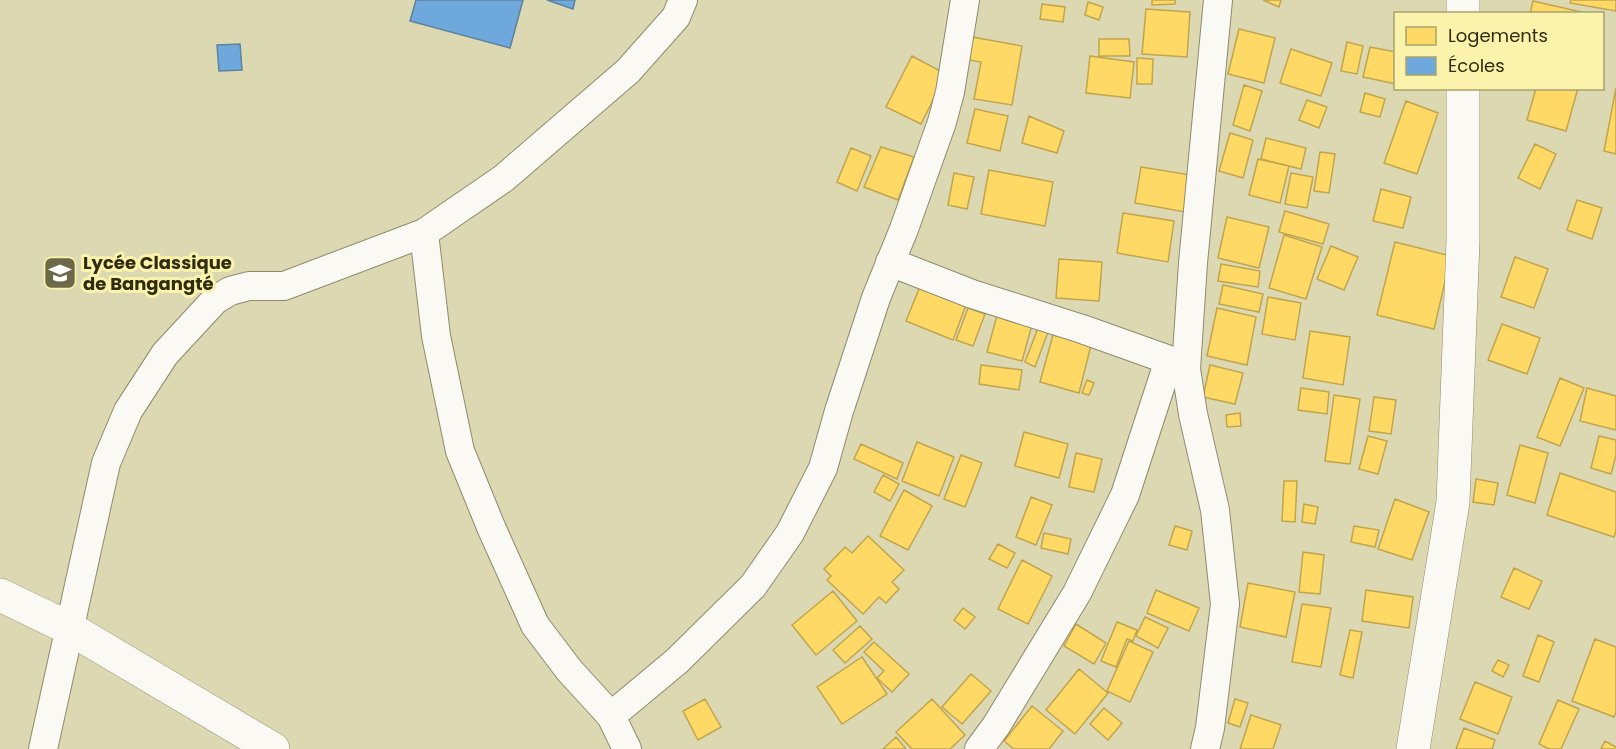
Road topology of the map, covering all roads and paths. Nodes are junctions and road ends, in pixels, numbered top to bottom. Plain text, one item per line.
1 (683, 0) edge
2 (965, 0) edge
3 (1218, 0) edge
4 (1463, 90) edge
5 (424, 233) junction
6 (890, 262) junction
7 (1177, 364) junction
8 (0, 595) edge
9 (69, 628) junction
10 (611, 716) junction
11 (43, 749) edge
12 (273, 749) edge
13 (627, 749) edge
14 (979, 749) edge
15 (1205, 749) edge
16 (1413, 749) edge

1 - 5 street
2 - 6 street
3 - 7 street
4 - 16 street
5 - 9 street
5 - 10 street
6 - 7 street
6 - 10 street
7 - 14 street
7 - 15 street
8 - 9 street
9 - 11 street
9 - 12 street
10 - 13 street

